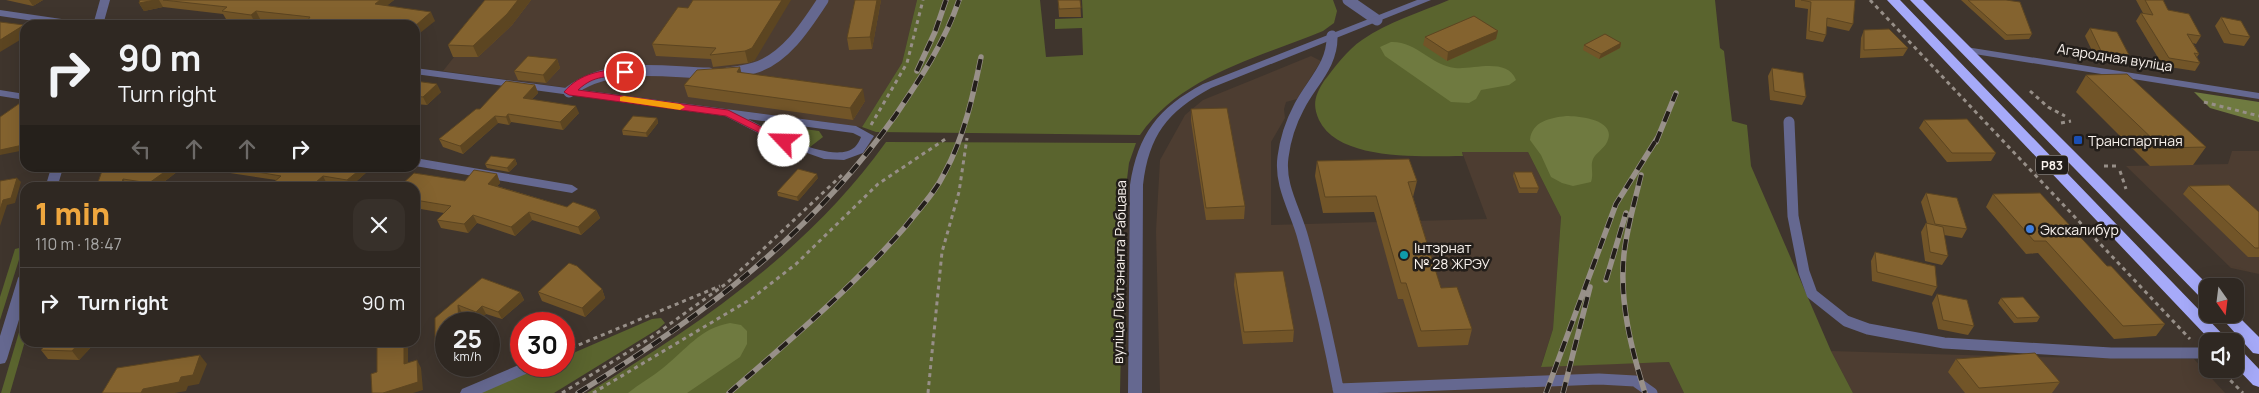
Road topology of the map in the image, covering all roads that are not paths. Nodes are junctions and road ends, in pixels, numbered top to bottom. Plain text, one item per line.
1 (105, 0) edge
2 (823, 0) edge
3 (1348, 0) edge
4 (1426, 0) edge
5 (1893, 0) edge
6 (1916, 0) edge
7 (0, 13) edge
8 (48, 20) edge
9 (99, 20) edge
10 (1377, 20) junction
11 (1332, 36) junction
12 (1966, 50) junction
13 (420, 72) edge
14 (569, 92) junction
15 (0, 93) edge
16 (20, 96) edge
17 (2259, 96) edge
18 (728, 113) junction
19 (1789, 122) dead end
20 (420, 163) edge
21 (572, 189) dead end
22 (2199, 286) edge
23 (20, 294) edge
24 (2235, 323) edge
25 (2214, 333) edge
26 (2259, 348) edge
27 (2199, 353) edge
28 (0, 359) edge
29 (2244, 364) edge
30 (510, 375) edge
31 (2259, 380) edge
32 (1339, 391) edge
33 (467, 393) edge
34 (1135, 393) edge
35 (1652, 393) edge

1 - 9 street
2 - 14 lane
3 - 10 lane
4 - 10 street, вуліца Лейтэнанта Рабцава
5 - 25 highway, Р83
6 - 12 highway, Р83
7 - 8 street
10 - 11 street, вуліца Лейтэнанта Рабцава
11 - 32 lane
11 - 34 street, вуліца Лейтэнанта Рабцава
12 - 17 street, Агародная вуліца
12 - 22 highway, Р83
13 - 14 street
14 - 18 street
15 - 16 street
18 - 18 street
19 - 27 lane
20 - 21 street
23 - 28 street
24 - 26 highway
29 - 31 highway
30 - 33 street
32 - 35 lane

